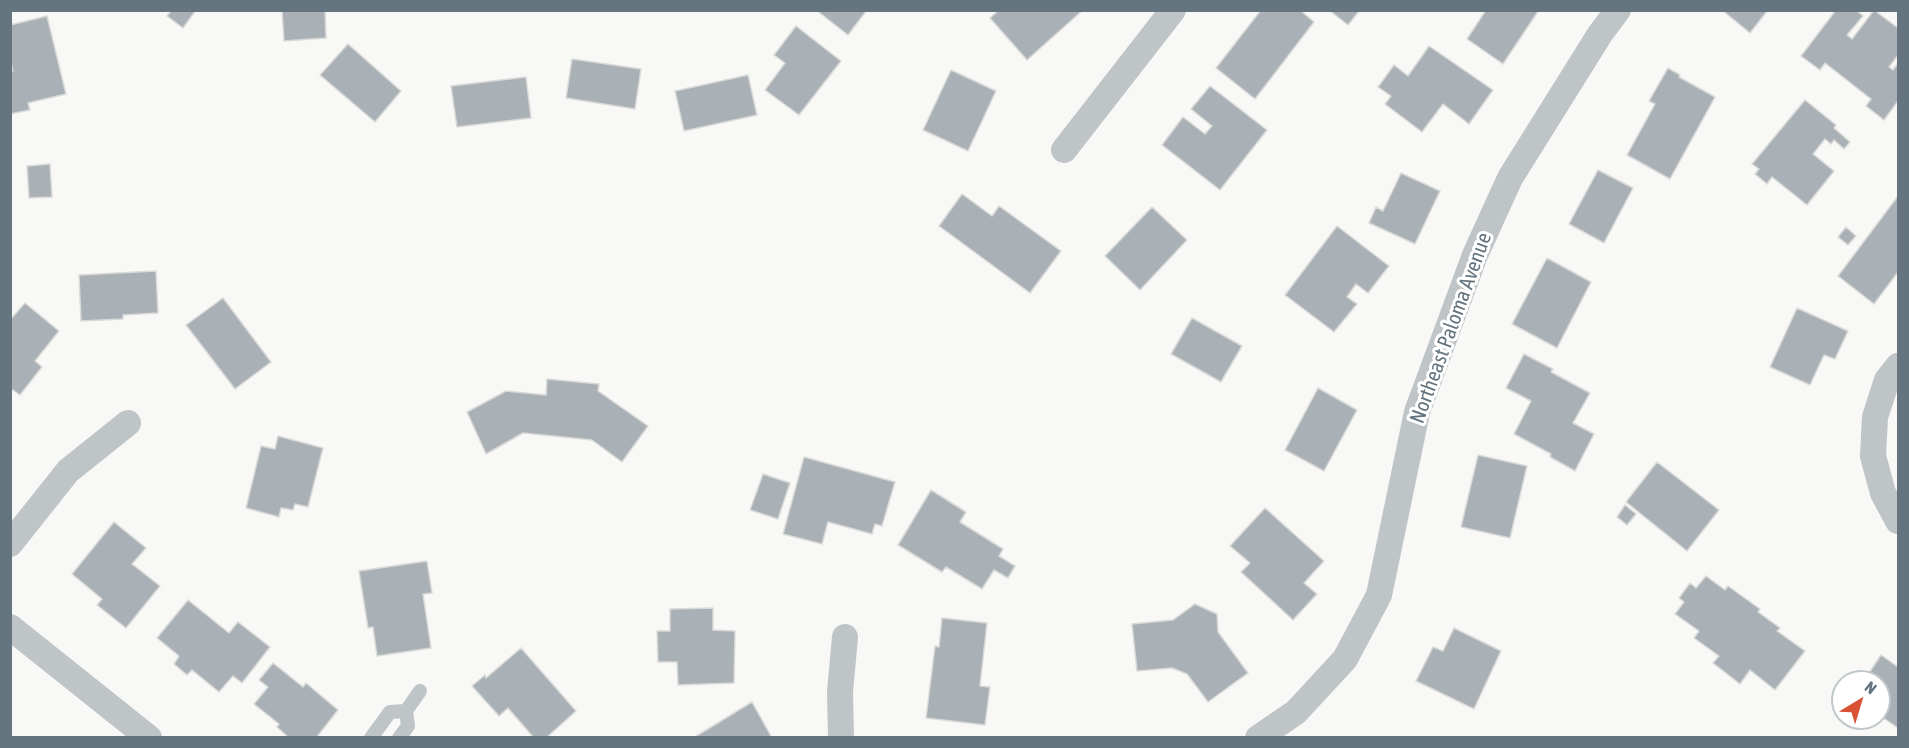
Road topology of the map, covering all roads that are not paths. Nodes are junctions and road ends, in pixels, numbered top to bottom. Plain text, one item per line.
1 (1173, 10) edge
2 (1618, 10) edge
3 (1064, 150) dead end
4 (1899, 366) edge
5 (128, 423) dead end
6 (1899, 521) edge
7 (10, 544) edge
8 (10, 627) edge
9 (845, 637) dead end
10 (420, 690) dead end
11 (406, 711) junction
12 (150, 738) edge
13 (371, 738) edge
14 (399, 738) edge
15 (841, 738) edge
16 (1258, 738) edge

1 - 3 street
2 - 16 street, Northeast Paloma Avenue
4 - 6 street
5 - 7 street
8 - 12 street
9 - 15 street
10 - 11 lane
11 - 13 lane
11 - 14 lane

